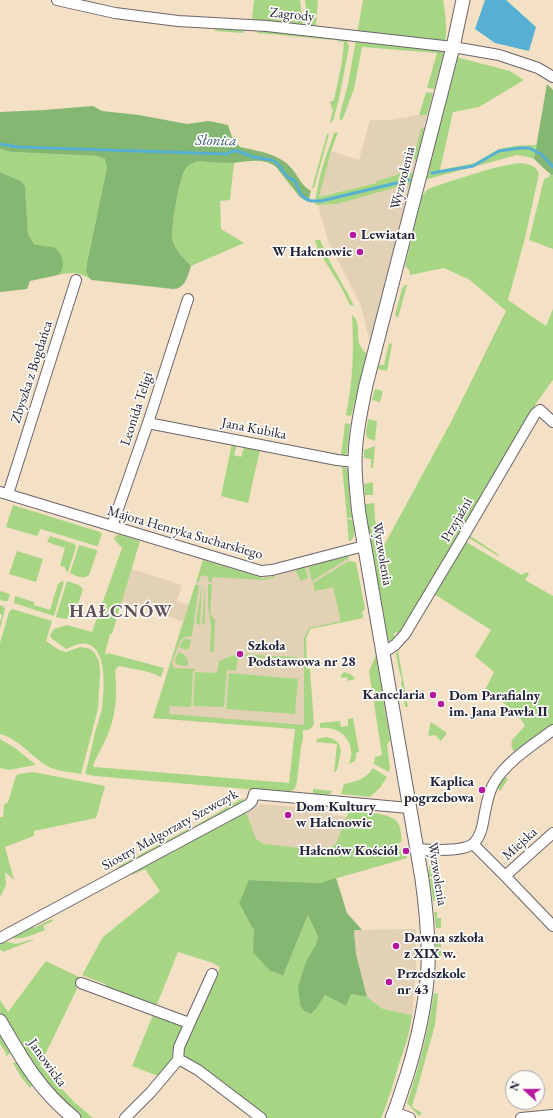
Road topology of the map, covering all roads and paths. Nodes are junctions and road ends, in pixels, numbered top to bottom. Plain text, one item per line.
1 (57, 0) edge
2 (463, 0) edge
3 (453, 47) junction
4 (553, 77) edge
5 (76, 280) dead end
6 (188, 299) dead end
7 (553, 422) edge
8 (148, 423) junction
9 (355, 462) junction
10 (4, 493) edge
11 (112, 526) junction
12 (364, 546) junction
13 (383, 653) junction
14 (553, 730) edge
15 (410, 808) junction
16 (553, 833) edge
17 (473, 844) junction
18 (417, 849) junction
19 (505, 876) junction
20 (553, 926) edge
21 (0, 938) edge
22 (212, 974) dead end
23 (81, 983) dead end
24 (0, 1021) edge
25 (189, 1024) junction
26 (178, 1060) junction
27 (393, 1115) edge
28 (553, 1115) edge
29 (74, 1118) edge
30 (125, 1118) edge
31 (261, 1118) edge
32 (410, 1118) edge
33 (521, 1118) edge

1 - 3 street, Zagrody
2 - 3 street, Wyzwolenia
3 - 4 street, Zagrody
3 - 9 street, Wyzwolenia
5 - 10 street, Zbyszka z Bogdańca
6 - 8 street, Leonida Teligi
7 - 13 street, Przyjaźni
8 - 9 street, Jana Kubika
8 - 11 street, Leonida Teligi
9 - 12 street, Wyzwolenia
10 - 11 street, Majora Henryka Sucharskiego
11 - 12 street, Majora Henryka Sucharskiego
12 - 13 street, Wyzwolenia
13 - 15 street, Wyzwolenia
14 - 17 street
15 - 18 street, Wyzwolenia
15 - 21 street, Siostry Małgorzaty Szewczyk
16 - 19 street, Miejska
17 - 18 street
17 - 19 street
18 - 27 street, Wyzwolenia
19 - 20 street
22 - 25 street
23 - 25 street
24 - 29 street, Janowicka
25 - 26 street
26 - 30 street
26 - 31 street
27 - 32 street
28 - 33 street

